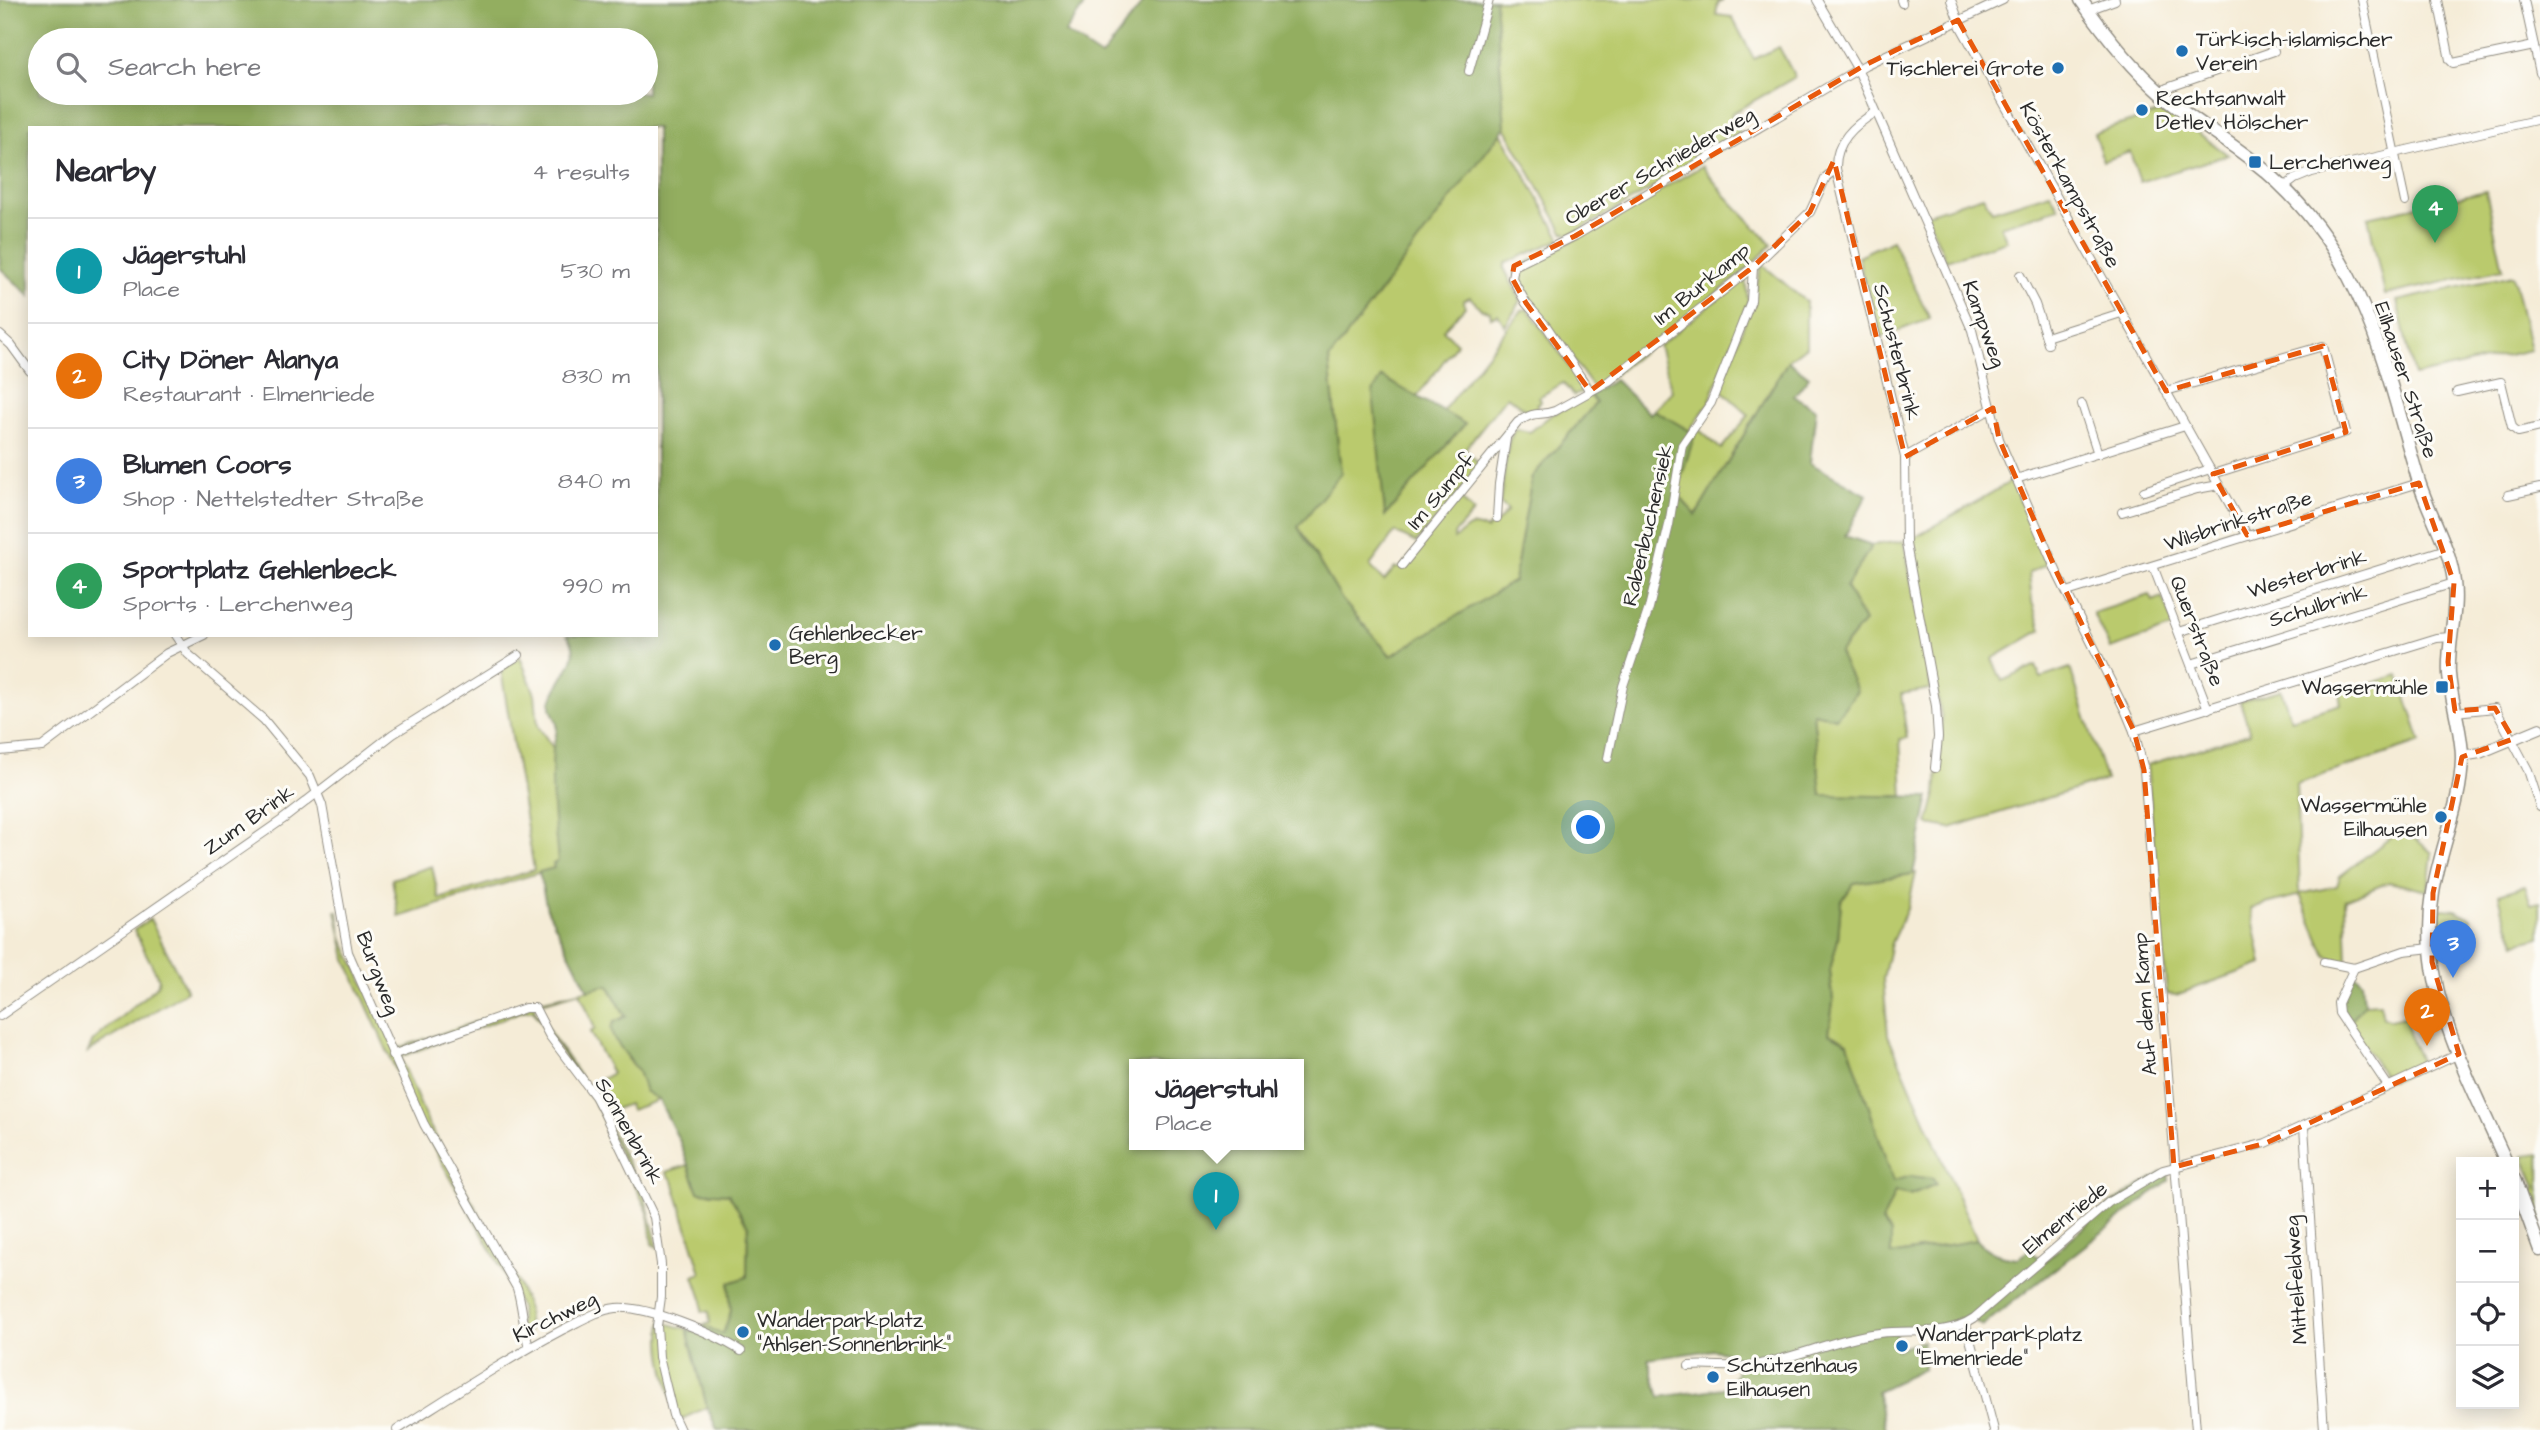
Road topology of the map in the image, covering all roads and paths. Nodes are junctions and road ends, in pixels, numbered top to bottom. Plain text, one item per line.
1 (1489, 0) edge
2 (1817, 0) edge
3 (1951, 0) edge
4 (2003, 0) edge
5 (2115, 0) edge
6 (2362, 0) edge
7 (2438, 0) edge
8 (2524, 0) edge
9 (2085, 5) edge
10 (1958, 20) junction
11 (2534, 46) junction
12 (2274, 51) dead end
13 (1858, 70) junction
14 (1469, 71) dead end
15 (2540, 73) edge
16 (2161, 93) junction
17 (1876, 112) junction
18 (2540, 119) edge
19 (2395, 152) junction
20 (1836, 169) junction
21 (2283, 188) junction
22 (2405, 202) dead end
23 (1753, 267) junction
24 (2020, 275) dead end
25 (2121, 313) junction
26 (0, 335) edge
27 (28, 368) edge
28 (1590, 391) junction
29 (2166, 391) junction
30 (2457, 392) dead end
31 (2082, 404) dead end
32 (1993, 408) junction
33 (2185, 426) junction
34 (2540, 427) edge
35 (1506, 439) junction
36 (2098, 454) junction
37 (1905, 457) junction
38 (2212, 472) junction
39 (2016, 479) junction
40 (2419, 482) junction
41 (2219, 485) junction
42 (2540, 488) edge
43 (2144, 491) dead end
44 (2508, 495) dead end
45 (2122, 512) dead end
46 (1497, 518) dead end
47 (2247, 535) junction
48 (2446, 549) junction
49 (1402, 565) dead end
50 (2152, 566) junction
51 (2454, 583) junction
52 (2067, 592) junction
53 (2179, 632) junction
54 (176, 637) edge
55 (199, 637) edge
56 (2451, 637) junction
57 (180, 645) junction
58 (519, 654) dead end
59 (2191, 664) junction
60 (2208, 709) junction
61 (2455, 712) junction
62 (2540, 728) edge
63 (2134, 732) junction
64 (2513, 739) junction
65 (0, 751) edge
66 (2462, 756) junction
67 (1608, 758) dead end
68 (1935, 768) dead end
69 (318, 792) junction
70 (2540, 807) edge
71 (2431, 948) junction
72 (2324, 962) dead end
73 (2354, 968) junction
74 (0, 1016) edge
75 (2459, 1054) junction
76 (392, 1055) junction
77 (2388, 1086) junction
78 (2304, 1127) junction
79 (2505, 1157) edge
80 (2174, 1167) junction
81 (2519, 1193) edge
82 (2540, 1250) edge
83 (659, 1317) junction
84 (1966, 1324) junction
85 (529, 1347) junction
86 (741, 1351) dead end
87 (1689, 1366) dead end
88 (397, 1430) edge
89 (680, 1430) edge
90 (1994, 1430) edge
91 (2196, 1430) edge
92 (2324, 1430) edge

1 - 14 street
2 - 13 street, Kampweg
3 - 10 street, Kösterkampstraße
4 - 10 street, Oberer Schniederweg
5 - 9 street
6 - 19 street
7 - 11 street
8 - 11 street
9 - 16 main road, Eilhauser Straße
10 - 13 street, Oberer Schniederweg
10 - 25 street, Kösterkampstraße
11 - 15 street
12 - 16 street
13 - 17 street, Kampweg
13 - 28 street, Oberer Schniederweg
16 - 21 main road, Eilhauser Straße
17 - 20 street, Im Burkamp
17 - 32 street, Kampweg
18 - 19 street
19 - 21 street
19 - 22 street
20 - 23 street, Im Burkamp
20 - 37 street, Schusterbrink
21 - 40 main road, Eilhauser Straße
23 - 28 street, Im Burkamp
23 - 67 street, Rabenbuchensiek
24 - 25 street
25 - 29 street, Kösterkampstraße
26 - 27 street
28 - 35 street, Im Burkamp
29 - 33 street, Kösterkampstraße
29 - 38 street
30 - 34 street
31 - 36 street
32 - 37 street
32 - 39 street, Kampweg
33 - 36 street
33 - 38 street, Kösterkampstraße
35 - 46 street
35 - 49 street, Im Sumpf
36 - 39 street
37 - 68 street, Schusterbrink
38 - 41 street, Kösterkampstraße
38 - 43 street
39 - 52 street, Kampweg
40 - 47 street, Wilsbrinkstraße
40 - 48 main road, Eilhauser Straße
41 - 45 street
41 - 47 street, Kösterkampstraße
42 - 44 street
47 - 50 street, Wilsbrinkstraße
48 - 51 main road, Eilhauser Straße
48 - 53 street, Westerbrink
50 - 52 street, Wilsbrinkstraße
50 - 53 street, Querstraße
51 - 56 main road, Eilhauser Straße
51 - 59 street, Schulbrink
52 - 63 street, Auf dem Kamp
53 - 59 street, Querstraße
54 - 57 street, Burgweg
55 - 57 street
56 - 60 street
56 - 61 main road, Eilhauser Straße
57 - 65 street
57 - 69 street, Burgweg
58 - 69 street, Zum Brink
59 - 60 street, Querstraße
60 - 63 street
61 - 64 street
61 - 66 main road, Eilhauser Straße
62 - 64 street
63 - 80 street, Auf dem Kamp
64 - 66 street
64 - 70 street
66 - 71 main road, Eilhauser Straße
69 - 74 street, Zum Brink
69 - 76 street, Burgweg
71 - 73 street
71 - 75 main road, Eilhauser Straße
72 - 73 street
73 - 77 street
75 - 77 street, Elmenriede
75 - 79 main road, Eilhauser Straße
76 - 83 street, Sonnenbrink
76 - 85 street, Burgweg
77 - 78 street, Elmenriede
78 - 80 street, Elmenriede
78 - 92 street, Mittelfeldweg
80 - 84 street, Elmenriede
80 - 91 street, Auf dem Kamp
81 - 82 main road
83 - 85 street, Kirchweg
83 - 86 street, Kirchweg
83 - 89 street, Sonnenbrink
84 - 87 street, Elmenriede
84 - 90 street
85 - 88 street, Kirchweg

